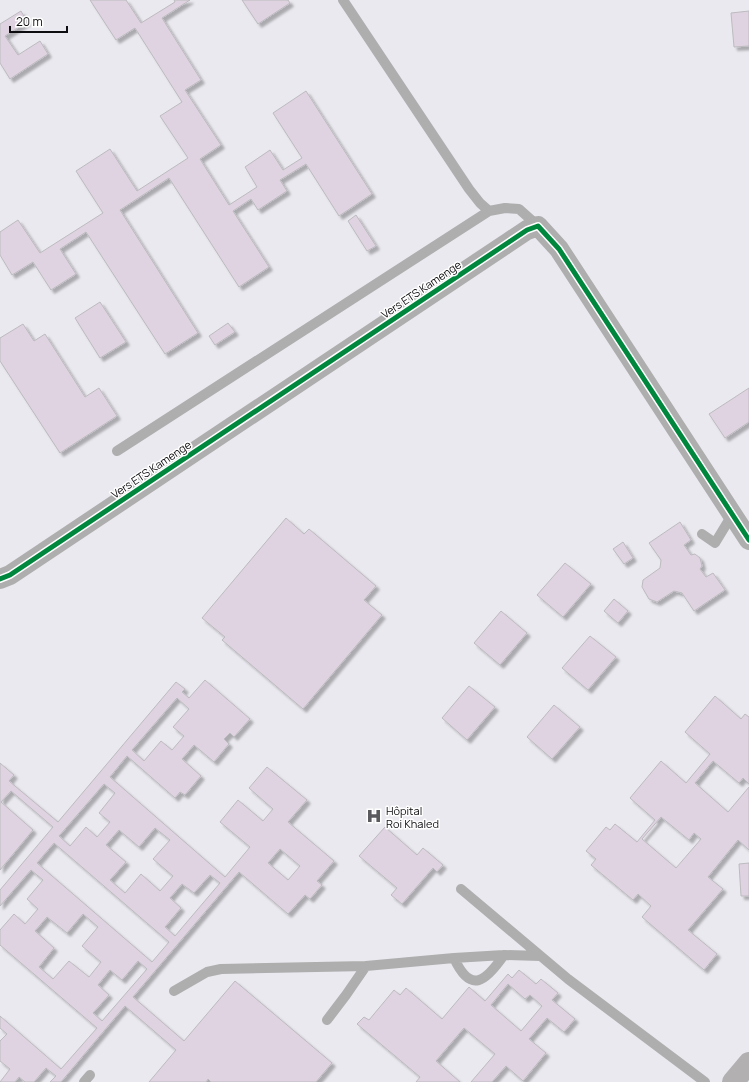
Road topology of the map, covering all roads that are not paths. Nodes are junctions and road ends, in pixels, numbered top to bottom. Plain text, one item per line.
1 (343, 0) edge
2 (489, 211) junction
3 (538, 226) junction
4 (117, 451) dead end
5 (732, 516) junction
6 (702, 534) dead end
7 (749, 540) edge
8 (0, 579) edge
9 (461, 889) dead end
10 (504, 955) junction
11 (540, 956) junction
12 (454, 958) junction
13 (366, 966) junction
14 (174, 991) dead end
15 (327, 1020) dead end
16 (749, 1064) edge
17 (705, 1082) edge
18 (733, 1082) edge

1 - 2 lane
2 - 3 lane
2 - 4 lane
3 - 5 street
3 - 8 street, Vers ETS Kamenge
5 - 6 lane
5 - 7 street
9 - 11 lane
10 - 11 lane
10 - 12 lane
10 - 12 lane
11 - 17 lane
12 - 13 lane
13 - 14 lane
13 - 15 lane
16 - 18 main road

